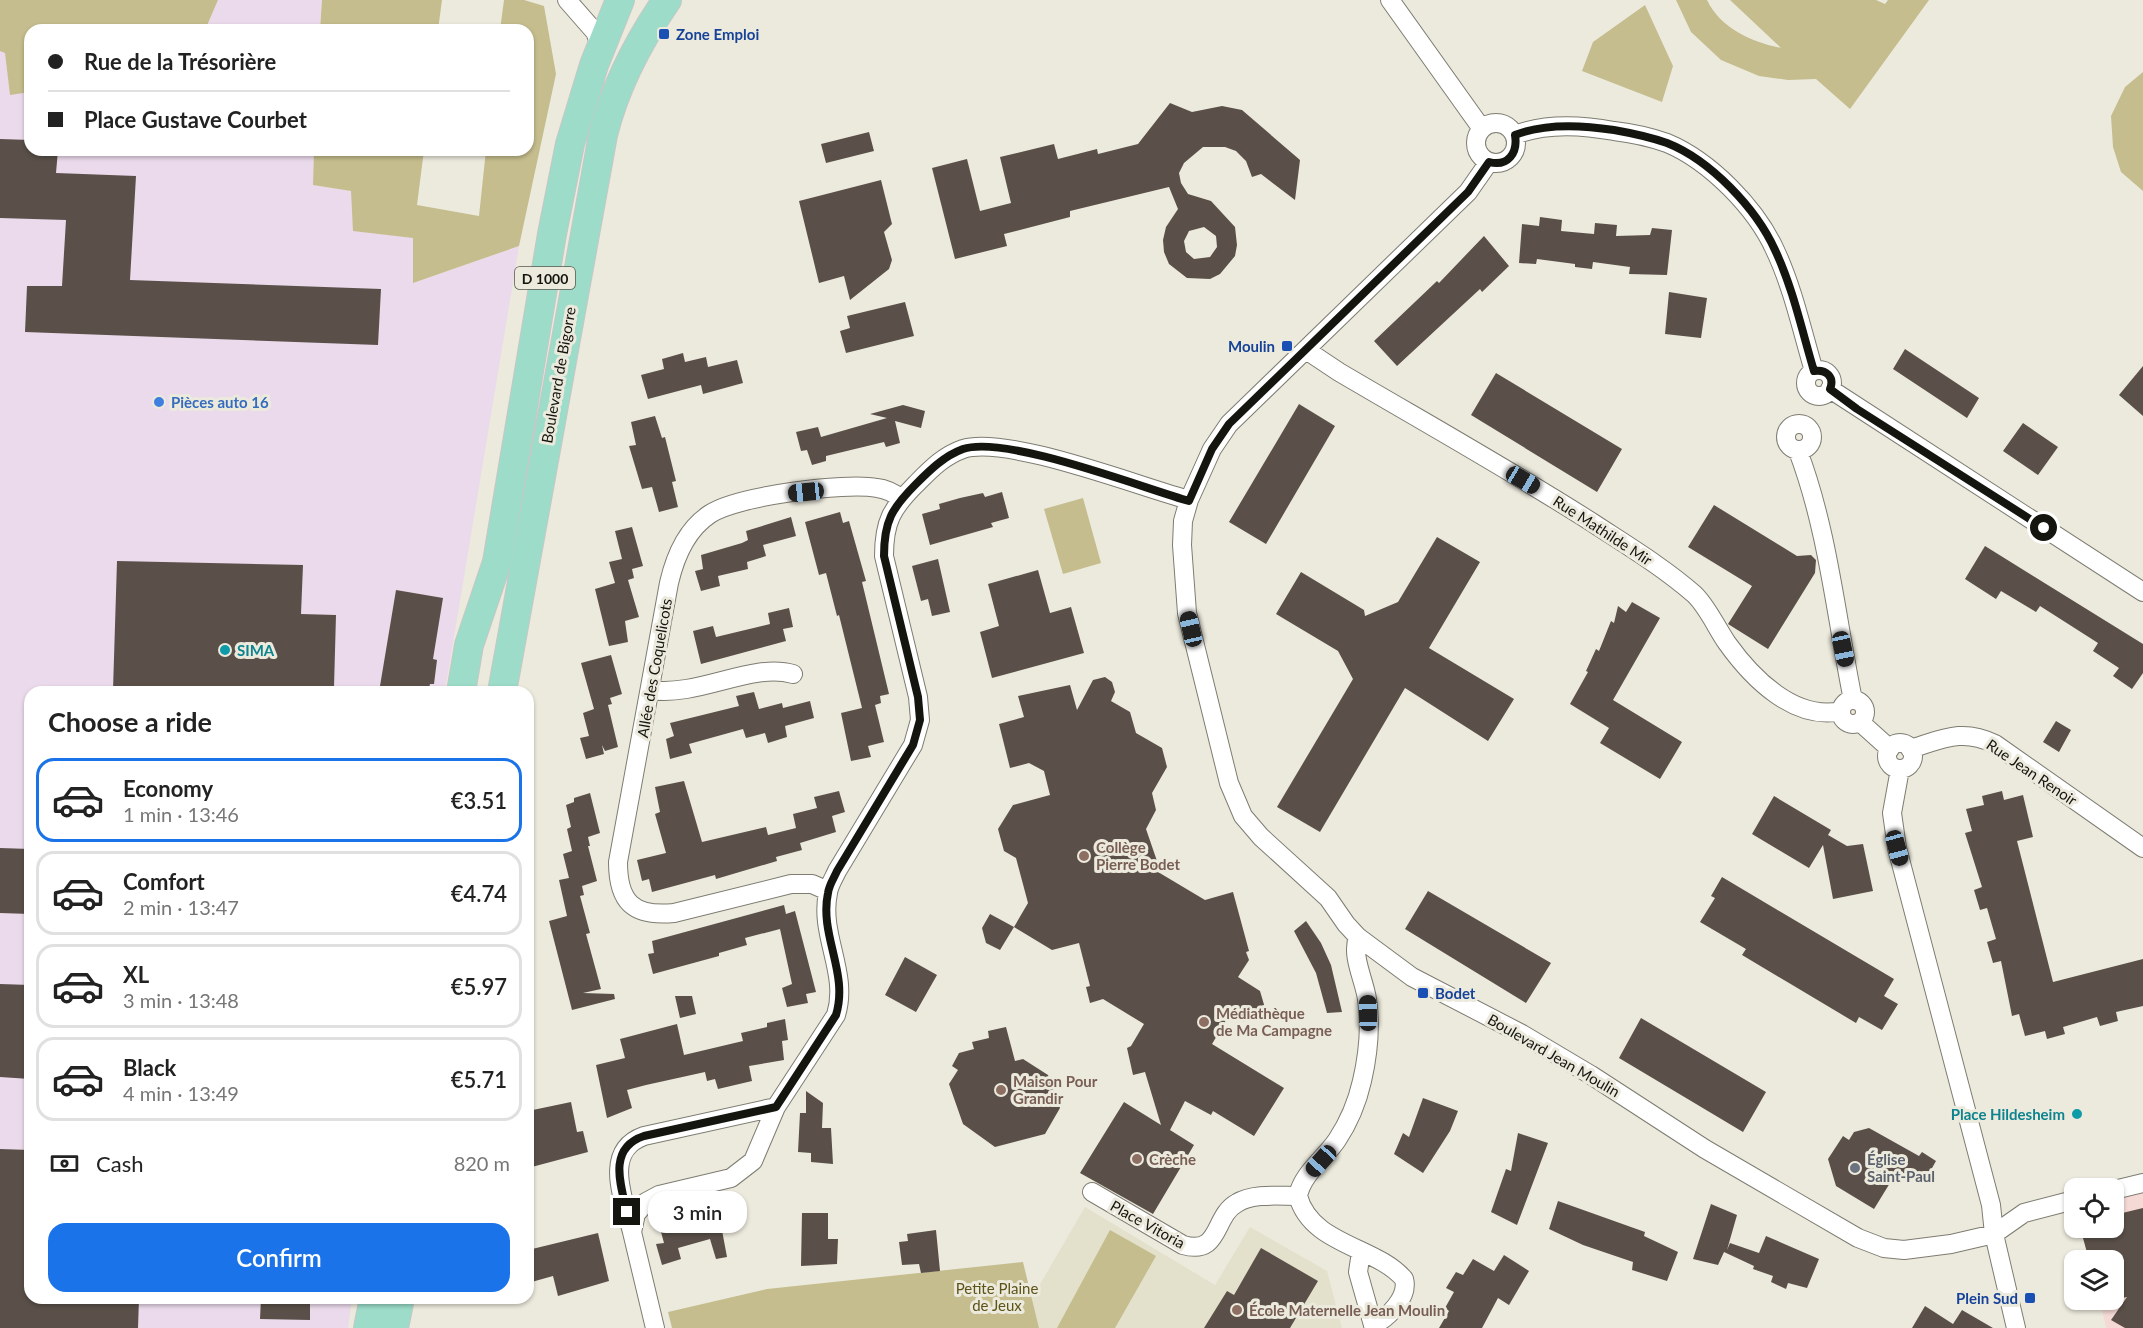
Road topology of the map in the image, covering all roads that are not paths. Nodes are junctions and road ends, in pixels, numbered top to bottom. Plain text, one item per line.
1 (567, 0) edge
2 (620, 0) edge
3 (667, 0) edge
4 (1390, 0) edge
5 (601, 47) junction
6 (1482, 129) junction
7 (1515, 135) junction
8 (1489, 162) junction
9 (1306, 350) junction
10 (1823, 392) junction
11 (902, 499) junction
12 (1189, 501) junction
13 (497, 562) junction
14 (2143, 592) edge
15 (793, 674) dead end
16 (462, 686) edge
17 (476, 686) edge
18 (503, 686) edge
19 (651, 690) junction
20 (1847, 706) junction
21 (1890, 749) junction
22 (1911, 749) junction
23 (1900, 769) junction
24 (2143, 848) edge
25 (828, 891) junction
26 (1358, 937) junction
27 (776, 1107) junction
28 (2143, 1183) edge
29 (2124, 1188) edge
30 (1092, 1192) dead end
31 (1298, 1196) junction
32 (2064, 1203) edge
33 (632, 1232) junction
34 (1994, 1234) junction
35 (1361, 1252) junction
36 (378, 1304) edge
37 (383, 1304) edge
38 (1373, 1327) edge
39 (368, 1328) edge
40 (394, 1328) edge
41 (655, 1328) edge
42 (2016, 1328) edge

1 - 5 street
2 - 5 main road, D 1000
3 - 18 main road, Boulevard de Bigorre / D 1000
4 - 6 street
5 - 13 main road, D 1000
6 - 7 street
6 - 8 street
7 - 8 street
7 - 10 street
8 - 9 street, Boulevard Jean Moulin
9 - 12 street, Boulevard Jean Moulin
9 - 20 street, Rue Mathilde Mir
10 - 14 street
10 - 20 street
11 - 12 street
11 - 19 street, Allée des Coquelicots
11 - 25 street
12 - 26 street, Boulevard Jean Moulin
13 - 16 main road
13 - 17 main road, D 1000
15 - 19 street
19 - 25 street, Allée des Coquelicots
20 - 21 street
21 - 22 street
21 - 23 street
22 - 23 street
22 - 24 street, Rue Jean Renoir
23 - 34 street
25 - 27 street
26 - 31 street
26 - 34 street, Boulevard Jean Moulin
27 - 33 street
27 - 33 street
28 - 29 street
30 - 31 street, Place Vitoria
31 - 35 street
32 - 34 street
33 - 41 street
34 - 42 street
35 - 38 street
35 - 38 street
36 - 39 main road
37 - 40 main road

